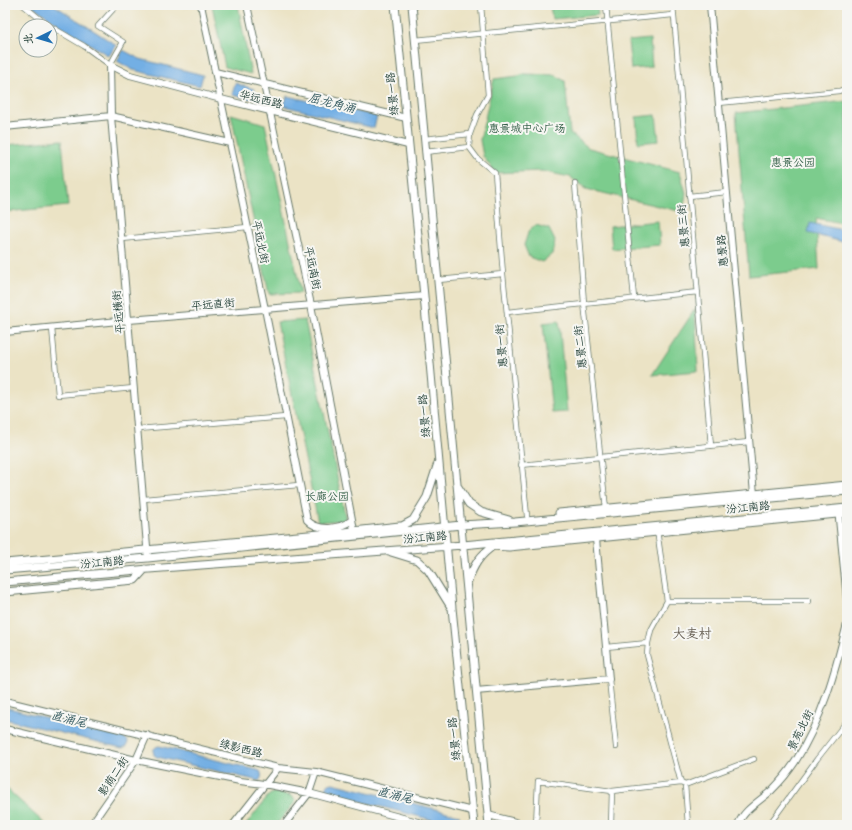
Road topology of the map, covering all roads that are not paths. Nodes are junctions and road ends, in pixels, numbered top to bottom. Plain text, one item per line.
1 (22, 5) edge
2 (117, 5) edge
3 (201, 5) edge
4 (247, 5) edge
5 (395, 5) edge
6 (412, 5) edge
7 (480, 5) edge
8 (606, 5) edge
9 (672, 5) edge
10 (710, 5) edge
11 (673, 15) junction
12 (607, 21) junction
13 (483, 32) junction
14 (415, 40) junction
15 (110, 65) junction
16 (215, 72) junction
17 (264, 84) junction
18 (847, 88) edge
19 (221, 99) junction
20 (719, 103) junction
21 (270, 111) junction
22 (111, 116) junction
23 (406, 118) junction
24 (5, 128) edge
25 (470, 134) junction
26 (424, 139) junction
27 (230, 143) junction
28 (408, 145) junction
29 (469, 147) junction
30 (425, 152) junction
31 (575, 183) dead end
32 (727, 192) junction
33 (689, 196) junction
34 (248, 227) junction
35 (122, 239) junction
36 (503, 274) junction
37 (438, 280) junction
38 (698, 292) junction
39 (424, 296) junction
40 (634, 298) junction
41 (584, 303) junction
42 (311, 305) junction
43 (265, 310) junction
44 (507, 312) junction
45 (128, 320) junction
46 (52, 328) junction
47 (5, 332) edge
48 (134, 388) junction
49 (286, 417) junction
50 (138, 429) junction
51 (749, 442) junction
52 (711, 446) junction
53 (600, 457) junction
54 (439, 459) junction
55 (521, 465) junction
56 (299, 485) junction
57 (847, 485) edge
58 (457, 486) junction
59 (847, 491) edge
60 (754, 494) junction
61 (144, 499) junction
62 (646, 507) junction
63 (847, 508) edge
64 (606, 509) junction
65 (838, 511) junction
66 (847, 513) edge
67 (527, 516) junction
68 (503, 519) junction
69 (307, 520) junction
70 (352, 520) junction
71 (515, 522) junction
72 (461, 525) junction
73 (404, 526) junction
74 (444, 527) junction
75 (657, 529) junction
76 (355, 533) junction
77 (386, 534) junction
78 (309, 535) junction
79 (596, 539) junction
80 (499, 541) junction
81 (463, 545) junction
82 (446, 546) junction
83 (492, 546) junction
84 (148, 549) junction
85 (387, 551) junction
86 (56, 558) junction
87 (148, 558) junction
88 (5, 563) edge
89 (57, 566) junction
90 (5, 570) edge
91 (145, 570) junction
92 (114, 572) junction
93 (5, 582) edge
94 (114, 582) junction
95 (466, 585) junction
96 (5, 592) edge
97 (847, 599) edge
98 (667, 601) junction
99 (809, 601) dead end
100 (452, 608) junction
101 (847, 624) edge
102 (648, 643) junction
103 (606, 648) junction
104 (609, 679) junction
105 (476, 691) junction
106 (5, 701) edge
107 (847, 721) edge
108 (5, 729) edge
109 (147, 735) junction
110 (616, 747) dead end
111 (754, 759) dead end
112 (136, 760) junction
113 (278, 768) junction
114 (316, 772) junction
115 (264, 784) junction
116 (683, 784) junction
117 (612, 790) junction
118 (309, 793) junction
119 (472, 811) junction
120 (488, 815) junction
121 (91, 825) edge
122 (233, 825) edge
123 (284, 825) edge
124 (429, 825) edge
125 (474, 825) edge
126 (489, 825) edge
127 (527, 825) edge
128 (536, 825) edge
129 (611, 825) edge
130 (688, 825) edge
131 (738, 825) edge
132 (772, 825) edge

1 - 15 street
2 - 15 street
3 - 16 street, 平远北街
4 - 17 street, 平远南街
5 - 23 main road, 绿景一路
6 - 14 main road
7 - 13 street
8 - 12 street
9 - 11 street, 惠景三街
10 - 20 street, 惠景路
11 - 12 street
11 - 33 street, 惠景三街
12 - 13 street
12 - 40 street
13 - 14 street
13 - 25 street
14 - 26 main road
15 - 19 street, 华远西路
15 - 22 street, 平远横街
16 - 17 street, 华远西路
16 - 19 street, 平远北街
17 - 21 street, 平远南街
17 - 23 street, 华远西路
18 - 20 street
19 - 21 street, 华远西路
19 - 27 street, 平远北街
20 - 32 street, 惠景路
21 - 28 street, 华远西路
21 - 42 street, 平远南街
22 - 24 street
22 - 27 street
22 - 35 street, 平远横街
23 - 28 main road, 绿景一路
25 - 26 street
25 - 29 street
26 - 30 main road
27 - 34 street, 平远北街
28 - 39 main road, 绿景一路
29 - 30 street
29 - 36 street, 惠景一街
30 - 37 main road
31 - 41 street, 惠景二街
32 - 33 street
32 - 51 street, 惠景路
33 - 38 street, 惠景三街
34 - 35 street
34 - 43 street, 平远北街
35 - 45 street, 平远横街
36 - 37 street
36 - 44 street, 惠景一街
37 - 58 main road
38 - 40 street
38 - 52 street, 惠景三街
39 - 42 street, 平远直街
39 - 54 main road, 绿景一路
40 - 41 street
41 - 44 street
41 - 53 street, 惠景二街
42 - 43 street, 平远直街
42 - 70 street, 平远南街
43 - 45 street, 平远直街
43 - 49 street, 平远北街
44 - 55 street, 惠景一街
45 - 46 street, 平远直街
45 - 48 street, 平远横街
46 - 47 street, 平远直街
46 - 48 street
48 - 50 street, 平远横街
49 - 50 street
49 - 56 street, 平远北街
50 - 61 street, 平远横街
51 - 52 street
51 - 60 street, 惠景路
52 - 53 street
53 - 55 street
53 - 64 street, 惠景二街
54 - 73 main road
54 - 74 main road, 绿景一路
55 - 67 street, 惠景一街
56 - 61 street
56 - 69 street, 平远北街
57 - 60 main road
58 - 68 main road
58 - 72 main road
59 - 62 main road, 汾江南路
60 - 62 main road
61 - 84 street, 平远横街
62 - 64 main road
62 - 71 main road, 汾江南路
63 - 65 main road, 汾江南路
64 - 67 main road
65 - 66 main road
65 - 75 main road, 汾江南路
65 - 97 street
67 - 68 main road
68 - 71 main road
69 - 70 street
69 - 78 street, 平远北街
70 - 76 street, 平远南街
71 - 72 main road, 汾江南路
72 - 74 main road, 汾江南路
72 - 81 main road
73 - 76 main road
73 - 77 main road
74 - 77 main road, 汾江南路
74 - 82 main road, 绿景一路
75 - 79 main road
75 - 80 main road, 汾江南路
75 - 98 street
76 - 77 main road, 汾江南路
76 - 78 main road
76 - 87 main road, 汾江南路
78 - 84 main road
79 - 83 main road
79 - 103 street
80 - 81 main road, 汾江南路
80 - 83 main road
81 - 82 main road, 汾江南路
81 - 95 main road
82 - 85 main road, 汾江南路
82 - 100 main road, 绿景一路
83 - 95 main road
84 - 86 main road
84 - 87 street, 平远横街
85 - 91 main road, 汾江南路
85 - 100 main road
86 - 88 main road
86 - 89 main road
87 - 89 main road, 汾江南路
89 - 90 main road, 汾江南路
91 - 92 main road, 汾江南路
91 - 94 main road
92 - 93 main road, 汾江南路
92 - 94 main road
94 - 96 main road
95 - 105 main road
98 - 99 street
98 - 102 street
100 - 119 main road, 绿景一路
101 - 131 street, 景苑北街
102 - 103 street
102 - 116 street
103 - 104 street
104 - 105 street
104 - 110 street
105 - 120 main road
106 - 109 street, 绿影西路
107 - 132 street
108 - 112 street
109 - 112 street, 影荫二街
109 - 113 street, 绿影西路
111 - 116 street
112 - 115 street
112 - 121 street, 影荫二街
113 - 114 street, 绿影西路
113 - 115 street
114 - 118 street
114 - 119 street, 绿影西路
115 - 118 street
115 - 122 street
116 - 117 street
116 - 130 street
117 - 128 street
117 - 129 street
118 - 123 street
118 - 124 street
119 - 125 main road, 绿景一路
120 - 126 main road
120 - 127 street

